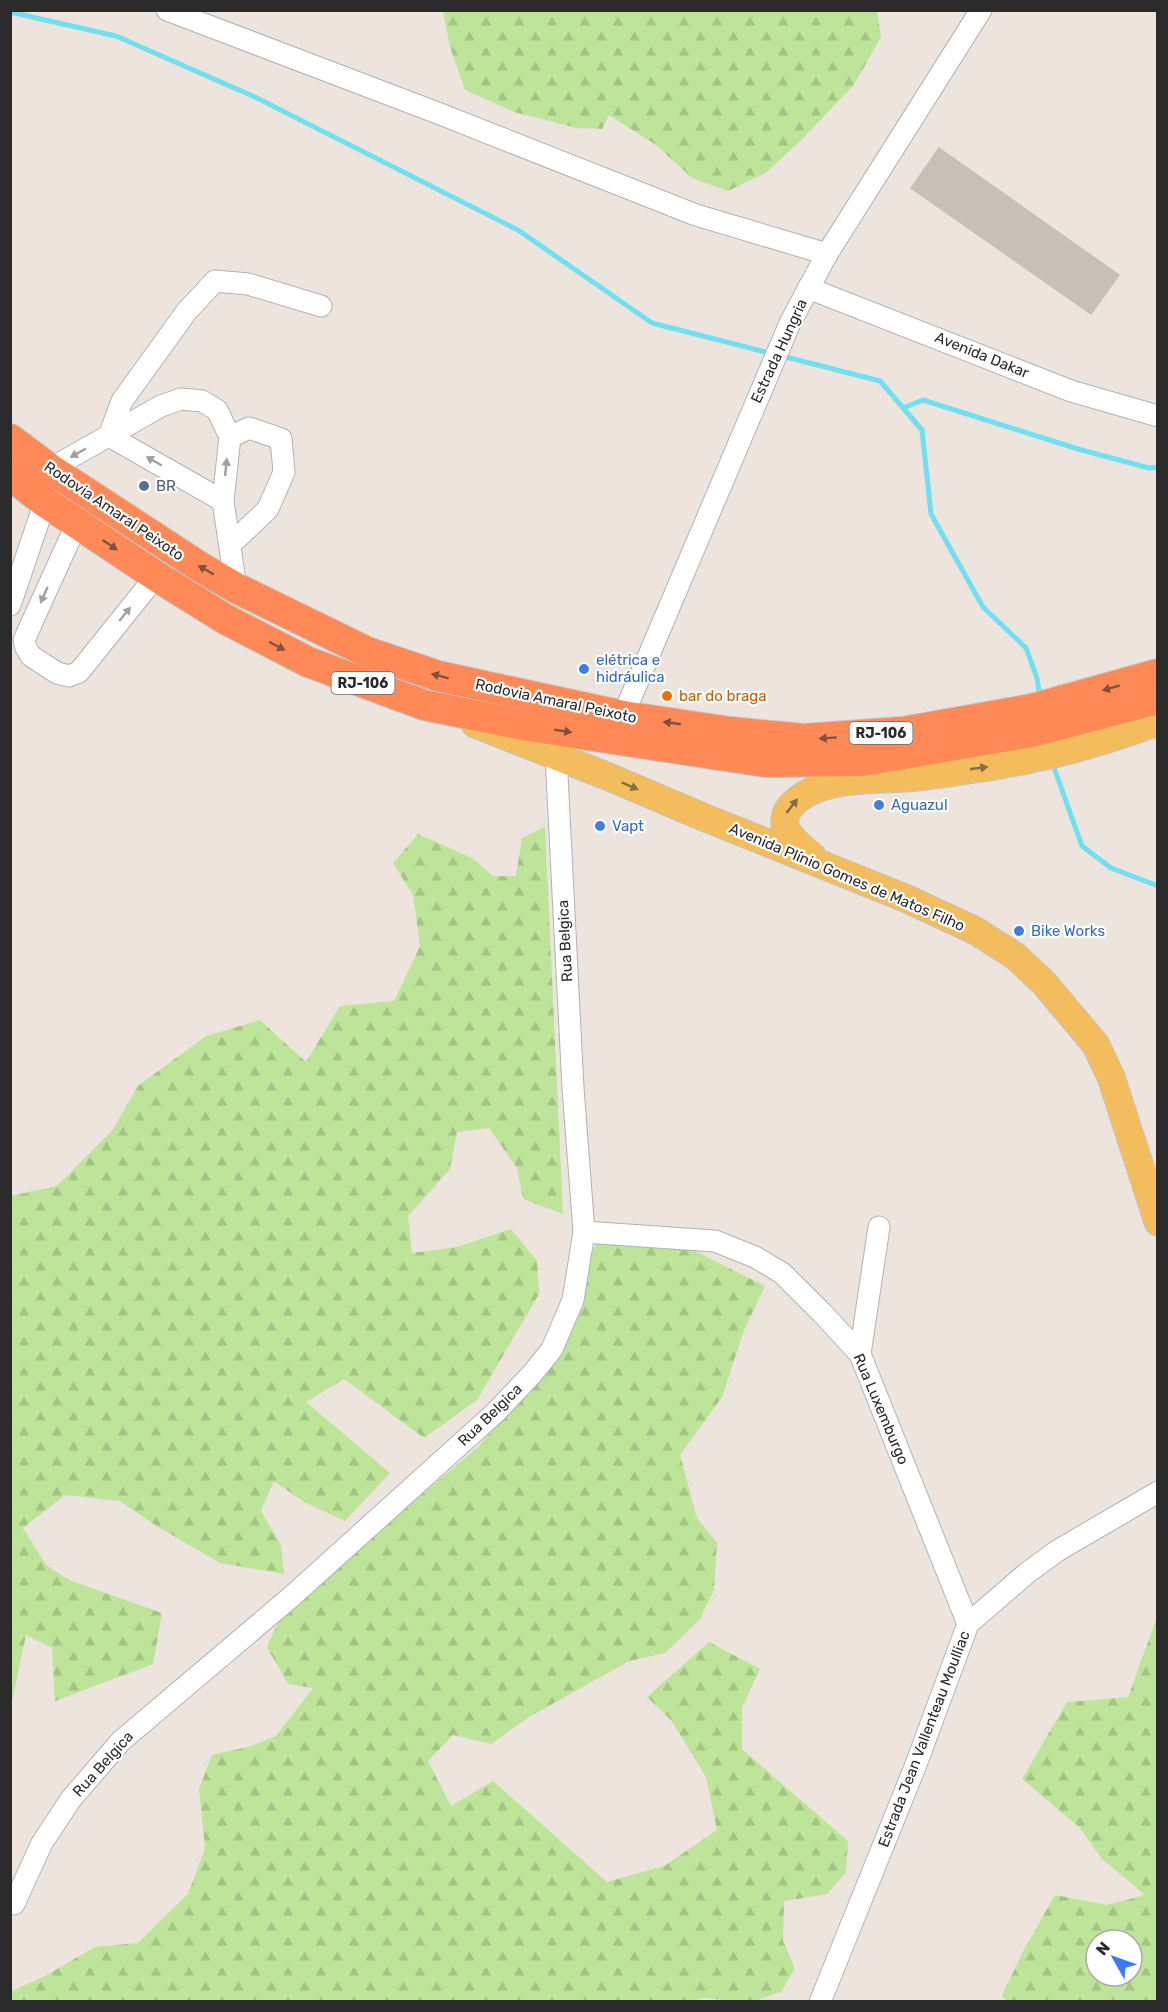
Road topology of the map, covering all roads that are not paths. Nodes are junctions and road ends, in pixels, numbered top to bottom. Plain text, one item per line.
1 (167, 10) edge
2 (981, 10) edge
3 (828, 254) junction
4 (808, 288) junction
5 (321, 306) dead end
6 (1158, 416) edge
7 (109, 436) junction
8 (230, 437) junction
9 (10, 439) edge
10 (50, 469) junction
11 (10, 476) edge
12 (223, 501) junction
13 (45, 502) junction
14 (77, 523) junction
15 (230, 545) junction
16 (156, 576) junction
17 (236, 588) junction
18 (10, 605) edge
19 (1158, 674) edge
20 (1158, 699) edge
21 (424, 705) junction
22 (623, 716) junction
23 (1158, 722) edge
24 (1069, 724) junction
25 (1032, 733) junction
26 (556, 756) junction
27 (824, 866) junction
28 (1158, 1222) edge
29 (879, 1227) dead end
30 (584, 1232) junction
31 (860, 1354) junction
32 (1158, 1491) edge
33 (968, 1624) junction
34 (14, 1904) dead end
35 (820, 2001) edge

1 - 3 street
2 - 3 street, Estrada Hungria
3 - 4 street, Estrada Hungria
4 - 6 street, Avenida Dakar
4 - 22 street, Estrada Hungria
5 - 7 street
7 - 8 street
7 -> 10 street
12 -> 7 street
12 -> 8 street
8 - 15 street
9 - 10 highway, Rodovia Amaral Peixoto / RJ-106
17 -> 10 highway, Rodovia Amaral Peixoto / RJ-106
11 - 13 highway, Rodovia Amaral Peixoto / RJ-106
12 - 15 street
13 - 14 highway, Rodovia Amaral Peixoto / RJ-106
13 - 18 street
14 -> 16 highway, Rodovia Amaral Peixoto / RJ-106
14 -> 16 street
15 - 17 street
16 -> 21 highway, Rodovia Amaral Peixoto / RJ-106
22 -> 17 highway, Rodovia Amaral Peixoto / RJ-106
19 -> 24 highway, Rodovia Amaral Peixoto / RJ-106
20 - 24 highway, Rodovia Amaral Peixoto / RJ-106
21 -> 25 highway, Rodovia Amaral Peixoto / RJ-106
21 - 26 main road, Avenida Plínio Gomes de Matos Filho
25 -> 22 highway, Rodovia Amaral Peixoto / RJ-106
23 - 24 main road
24 - 25 highway, Rodovia Amaral Peixoto / RJ-106
27 -> 25 main road
26 -> 27 main road, Avenida Plínio Gomes de Matos Filho
26 - 30 street, Rua Belgica
27 - 28 main road, Avenida Plínio Gomes de Matos Filho
29 - 31 street
30 - 31 street, Rua Luxemburgo
30 - 34 street, Rua Belgica
31 - 33 street, Rua Luxemburgo
32 - 33 street, Estrada Jean Vallenteau Moulliac
33 - 35 street, Estrada Jean Vallenteau Moulliac

